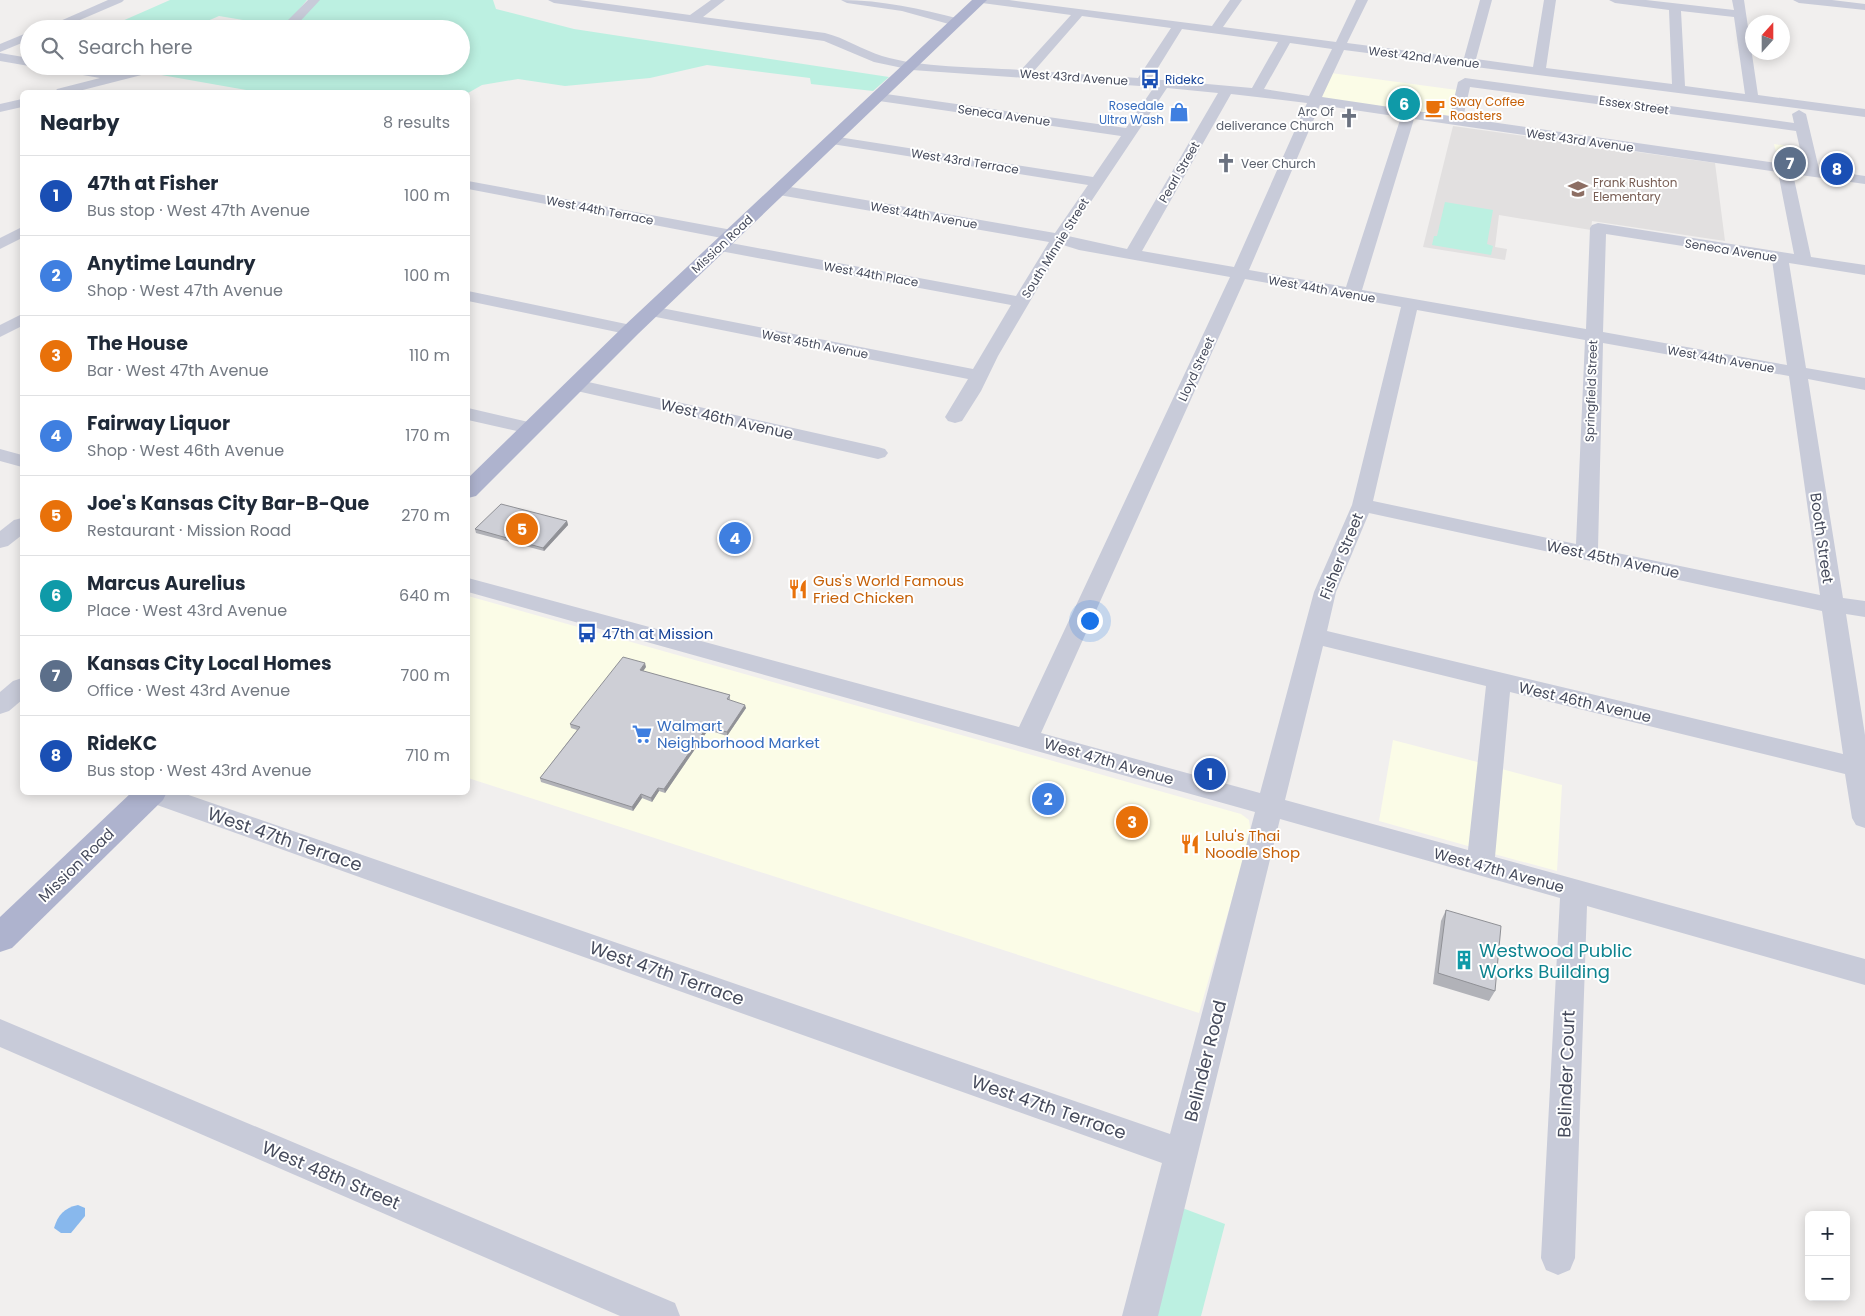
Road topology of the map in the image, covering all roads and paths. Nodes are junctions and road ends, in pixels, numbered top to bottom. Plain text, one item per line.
1 (118, 0) edge
2 (314, 0) edge
3 (554, 0) edge
4 (719, 0) edge
5 (847, 0) edge
6 (981, 0) edge
7 (1236, 0) edge
8 (1362, 0) edge
9 (1486, 0) edge
10 (1550, 0) edge
11 (1615, 0) edge
12 (1738, 0) edge
13 (1799, 0) edge
14 (1862, 0) edge
15 (1108, 2) dead end
16 (1675, 7) junction
17 (1865, 7) edge
18 (1079, 13) junction
19 (1740, 14) junction
20 (1096, 15) junction
21 (692, 19) junction
22 (70, 20) edge
23 (296, 20) edge
24 (956, 22) junction
25 (1179, 25) junction
26 (1214, 30) junction
27 (1286, 39) junction
28 (20, 40) edge
29 (1339, 46) junction
30 (0, 48) edge
31 (0, 57) edge
32 (20, 60) edge
33 (1469, 63) junction
34 (912, 66) junction
35 (1539, 72) junction
36 (1024, 74) junction
37 (108, 75) edge
38 (127, 75) edge
39 (120, 77) junction
40 (1142, 82) junction
41 (1163, 84) junction
42 (1227, 89) junction
43 (70, 90) edge
44 (1679, 90) junction
45 (1256, 92) junction
46 (879, 97) junction
47 (1752, 99) junction
48 (1314, 100) junction
49 (20, 103) edge
50 (1797, 105) junction
51 (0, 108) edge
52 (1865, 113) edge
53 (1408, 114) junction
54 (1456, 122) junction
55 (1803, 128) junction
56 (1130, 133) junction
57 (832, 140) junction
58 (1785, 169) junction
59 (1812, 172) junction
60 (1865, 180) edge
61 (1098, 182) junction
62 (470, 185) edge
63 (779, 190) junction
64 (1598, 228) joint
65 (20, 233) edge
66 (1060, 239) junction
67 (726, 240) junction
68 (0, 244) edge
69 (1132, 254) junction
70 (1780, 257) junction
71 (1804, 261) junction
72 (1865, 270) edge
73 (1239, 275) junction
74 (1352, 294) junction
75 (470, 296) edge
76 (1021, 302) junction
77 (1410, 304) junction
78 (651, 311) junction
79 (20, 320) edge
80 (631, 330) junction
81 (0, 332) edge
82 (1593, 337) junction
83 (1797, 372) junction
84 (980, 376) junction
85 (1865, 384) edge
86 (575, 385) junction
87 (470, 414) edge
88 (955, 417) dead end
89 (530, 428) junction
90 (878, 453) dead end
91 (0, 455) edge
92 (20, 460) edge
93 (470, 489) edge
94 (1362, 505) junction
95 (20, 526) edge
96 (0, 540) edge
97 (1587, 553) junction
98 (470, 586) edge
99 (1832, 605) junction
100 (1865, 610) edge
101 (1314, 636) junction
102 (1498, 681) junction
103 (20, 688) edge
104 (0, 705) edge
105 (1026, 738) junction
106 (1856, 767) junction
107 (149, 795) edge
108 (161, 795) edge
109 (1269, 807) junction
110 (1865, 818) edge
111 (1480, 865) junction
112 (1574, 890) junction
113 (0, 938) edge
114 (1865, 972) edge
115 (0, 1033) edge
116 (1181, 1154) junction
117 (1558, 1258) dead end
118 (662, 1316) edge
119 (1140, 1316) edge

1 - 22 street
2 - 23 street
3 - 21 street, West 43rd Avenue
4 - 21 street
5 - 24 street
6 - 18 street, West 42nd Avenue
6 - 24 main road, Mission Road
7 - 26 street
8 - 29 street, Lloyd Street
9 - 33 street
10 - 35 street
11 - 16 street
12 - 19 street
13 - 17 street
14 - 17 street
15 - 20 street
16 - 19 street
16 - 44 street
18 - 20 street, West 42nd Avenue
18 - 36 street
19 - 47 street
20 - 25 street, West 42nd Avenue
21 - 34 street, West 43rd Avenue
24 - 34 main road, Mission Road
25 - 26 street, West 42nd Avenue
25 - 40 street
26 - 27 street, West 42nd Avenue
27 - 29 street, West 42nd Avenue
27 - 45 street
28 - 30 street
29 - 33 street, West 42nd Avenue
29 - 48 street, Lloyd Street
31 - 32 street
33 - 35 street, West 42nd Avenue
34 - 36 street, West 43rd Avenue
34 - 46 main road, Mission Road
35 - 44 street, West 42nd Avenue
36 - 40 street, West 43rd Avenue
37 - 39 street
38 - 39 street
39 - 43 street
40 - 41 street, West 43rd Avenue
41 - 42 street, West 43rd Avenue
41 - 56 street, South Minnie Street
42 - 45 street, West 43rd Avenue
42 - 69 street, Pearl Street
44 - 47 street, West 42nd Avenue
45 - 48 street, West 43rd Avenue
46 - 56 street, Seneca Avenue
46 - 57 main road, Mission Road
47 - 50 street, West 42nd Avenue
48 - 53 street, West 43rd Avenue
48 - 73 street, Lloyd Street
49 - 51 street
50 - 52 street, West 42nd Avenue
50 - 55 street
53 - 54 street, West 43rd Avenue
53 - 74 street
54 - 55 street, Essex Street
54 - 58 street, West 43rd Avenue
55 - 59 street
56 - 61 street, South Minnie Street
57 - 61 street, West 43rd Terrace
57 - 63 main road, Mission Road
58 - 59 street, West 43rd Avenue
58 - 71 street
59 - 60 street, West 43rd Avenue
61 - 66 street, South Minnie Street
62 - 67 street, West 44th Terrace
63 - 66 street, West 44th Avenue
63 - 67 main road, Mission Road
64 - 70 street, Seneca Avenue
64 - 82 street, Springfield Street
65 - 68 street
66 - 69 street, West 44th Avenue
66 - 76 street, South Minnie Street
67 - 76 street, West 44th Place
67 - 78 main road, Mission Road
69 - 73 street, West 44th Avenue
70 - 71 street, Seneca Avenue
70 - 83 street, Booth Street
71 - 72 street, Seneca Avenue
73 - 74 street, West 44th Avenue
73 - 105 street, Lloyd Street
74 - 77 street, West 44th Avenue
75 - 80 street
76 - 84 street, South Minnie Street
77 - 82 street, West 44th Avenue
77 - 94 street, Fisher Street
78 - 80 main road, Mission Road
78 - 84 street, West 45th Avenue
79 - 81 street
80 - 86 main road, Mission Road
82 - 83 street, West 44th Avenue
82 - 97 street, Springfield Street
83 - 85 street, West 44th Avenue
83 - 99 street, Booth Street
84 - 88 street, South Minnie Street
86 - 89 main road, Mission Road
86 - 90 street, West 46th Avenue
87 - 89 street
89 - 93 main road, Mission Road
91 - 92 street
94 - 97 street, West 45th Avenue
94 - 101 street, Fisher Street
95 - 96 street
97 - 99 street, West 45th Avenue
98 - 105 street, West 47th Avenue
99 - 100 street, West 45th Avenue
99 - 106 street, Booth Street
101 - 102 street, West 46th Avenue
101 - 109 street, Fisher Street
102 - 106 street, West 46th Avenue
102 - 111 street
103 - 104 street
105 - 109 street, West 47th Avenue
106 - 110 street, Booth Street
107 - 113 main road, Mission Road
108 - 116 street, West 47th Terrace
109 - 111 street, West 47th Avenue
109 - 116 street, Belinder Road
111 - 112 street, West 47th Avenue
112 - 114 street, West 47th Avenue
112 - 117 street, Belinder Court
115 - 118 street, West 48th Street
116 - 119 street, Belinder Road

